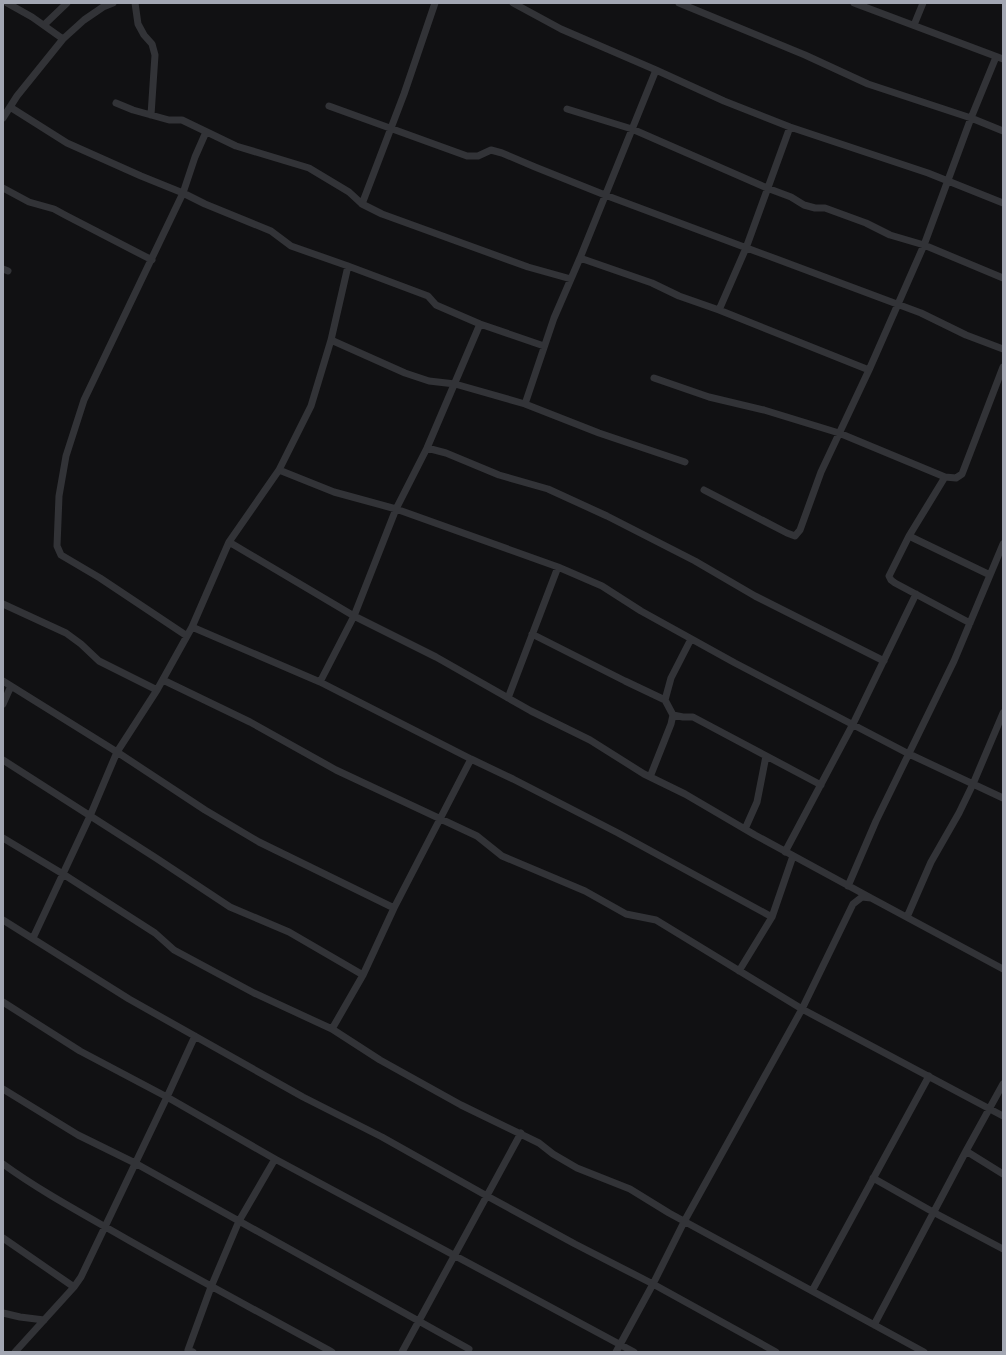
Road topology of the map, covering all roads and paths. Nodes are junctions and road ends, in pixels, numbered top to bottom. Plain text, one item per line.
1 (7, 3) edge
2 (66, 3) edge
3 (113, 3) edge
4 (135, 3) edge
5 (435, 3) edge
6 (513, 3) edge
7 (679, 3) edge
8 (854, 3) edge
9 (923, 3) edge
10 (44, 25) junction
11 (914, 25) junction
12 (63, 38) junction
13 (999, 58) edge
14 (656, 70) junction
15 (116, 103) dead end
16 (329, 106) dead end
17 (10, 107) junction
18 (566, 109) dead end
19 (151, 115) junction
20 (3, 118) edge
21 (971, 118) junction
22 (790, 127) junction
23 (391, 129) junction
24 (632, 129) junction
25 (1003, 131) edge
26 (206, 132) junction
27 (947, 181) junction
28 (3, 188) edge
29 (767, 188) junction
30 (183, 193) junction
31 (605, 195) junction
32 (1003, 203) edge
33 (362, 204) junction
34 (924, 245) junction
35 (746, 248) junction
36 (580, 258) junction
37 (152, 260) junction
38 (348, 266) junction
39 (1003, 278) edge
40 (571, 279) junction
41 (897, 304) junction
42 (720, 310) junction
43 (480, 324) junction
44 (331, 340) junction
45 (544, 346) junction
46 (1003, 348) edge
47 (1003, 367) edge
48 (869, 370) junction
49 (654, 378) dead end
50 (455, 384) junction
51 (525, 404) junction
52 (839, 432) junction
53 (427, 448) junction
54 (685, 462) dead end
55 (279, 470) junction
56 (945, 476) junction
57 (704, 490) dead end
58 (396, 509) junction
59 (909, 536) junction
60 (229, 542) junction
61 (1003, 544) edge
62 (558, 567) junction
63 (990, 575) junction
64 (916, 594) junction
65 (3, 604) edge
66 (354, 616) junction
67 (970, 623) junction
68 (192, 627) junction
69 (532, 634) junction
70 (187, 636) junction
71 (691, 639) junction
72 (884, 661) junction
73 (163, 680) junction
74 (3, 681) edge
75 (320, 682) junction
76 (11, 686) junction
77 (157, 690) junction
78 (508, 698) junction
79 (665, 700) junction
80 (3, 704) edge
81 (1003, 713) edge
82 (673, 716) junction
83 (853, 724) junction
84 (117, 752) junction
85 (910, 754) junction
86 (766, 756) junction
87 (471, 759) junction
88 (3, 760) edge
89 (650, 777) junction
90 (973, 784) junction
91 (821, 785) junction
92 (1003, 798) edge
93 (90, 816) junction
94 (440, 820) junction
95 (745, 830) junction
96 (3, 838) edge
97 (785, 852) junction
98 (793, 856) junction
99 (62, 874) junction
100 (848, 886) junction
101 (871, 898) junction
102 (394, 908) junction
103 (772, 917) junction
104 (907, 917) junction
105 (3, 920) edge
106 (33, 938) junction
107 (1003, 968) edge
108 (739, 971) junction
109 (363, 975) junction
110 (3, 1002) edge
111 (802, 1009) junction
112 (332, 1029) junction
113 (195, 1036) junction
114 (929, 1076) junction
115 (1003, 1084) edge
116 (3, 1089) edge
117 (167, 1097) junction
118 (990, 1108) junction
119 (1003, 1116) edge
120 (521, 1133) junction
121 (966, 1151) junction
122 (275, 1159) junction
123 (135, 1163) junction
124 (3, 1164) edge
125 (1003, 1174) edge
126 (873, 1178) junction
127 (487, 1196) junction
128 (933, 1212) junction
129 (685, 1220) junction
130 (240, 1221) junction
131 (104, 1226) junction
132 (3, 1238) edge
133 (1003, 1249) edge
134 (454, 1256) junction
135 (653, 1284) junction
136 (74, 1287) junction
137 (211, 1287) junction
138 (812, 1291) junction
139 (3, 1313) edge
140 (44, 1320) junction
141 (418, 1321) junction
142 (874, 1325) junction
143 (620, 1344) junction
144 (469, 1349) dead end
145 (15, 1352) edge
146 (193, 1352) edge
147 (332, 1352) edge
148 (402, 1352) edge
149 (616, 1352) edge
150 (634, 1352) edge
151 (776, 1352) edge
152 (924, 1352) edge

1 - 10 street
2 - 10 street
3 - 12 street
4 - 19 street
5 - 23 street
6 - 14 street
7 - 21 street
8 - 11 street
9 - 11 street
10 - 12 street
11 - 13 street
12 - 17 street
13 - 21 street
14 - 22 street
14 - 24 street
15 - 19 street
16 - 23 street
17 - 20 street
17 - 30 street
18 - 24 street
19 - 26 street
21 - 25 street
21 - 27 street
22 - 27 street
22 - 29 street
23 - 31 street
23 - 33 street
24 - 29 street
24 - 31 street
26 - 30 street
26 - 33 street
27 - 32 street
27 - 34 street
28 - 37 street
29 - 34 street
29 - 35 street
30 - 37 street
30 - 38 street
31 - 35 street
31 - 36 street
33 - 40 street
34 - 39 street
34 - 41 street
35 - 41 street
35 - 42 street
36 - 40 street
36 - 42 street
37 - 70 street
38 - 43 street
38 - 44 street
40 - 45 street
41 - 46 street
41 - 48 street
42 - 48 street
43 - 45 street
43 - 50 street
44 - 50 street
44 - 55 street
45 - 51 street
47 - 56 street
48 - 52 street
49 - 52 street
50 - 51 street
50 - 53 street
51 - 54 street
52 - 56 street
52 - 57 street
53 - 58 street
53 - 72 street
55 - 58 street
55 - 60 street
56 - 59 street
58 - 62 street
58 - 66 street
59 - 63 street
59 - 64 street
60 - 66 street
60 - 68 street
61 - 63 street
62 - 69 street
62 - 71 street
63 - 67 street
64 - 67 street
64 - 72 street
65 - 77 street
66 - 75 street
66 - 78 street
67 - 85 street
68 - 70 street
68 - 75 street
69 - 78 street
69 - 79 street
70 - 73 street
71 - 79 street
71 - 83 street
72 - 83 street
73 - 77 street
73 - 94 street
74 - 76 street
75 - 87 street
76 - 80 street
76 - 84 street
77 - 84 street
78 - 89 street
79 - 82 street
81 - 90 street
82 - 86 street
82 - 89 street
83 - 85 street
83 - 91 street
84 - 93 street
84 - 102 street
85 - 90 street
85 - 100 street
86 - 91 street
86 - 95 street
87 - 94 street
87 - 103 street
88 - 93 street
89 - 95 street
90 - 92 street
90 - 104 street
91 - 97 street
93 - 99 street
93 - 109 street
94 - 102 street
94 - 108 street
95 - 97 street
96 - 99 street
97 - 98 street
98 - 100 street
98 - 103 street
99 - 106 street
99 - 112 street
100 - 101 street
101 - 104 street
101 - 111 street
102 - 109 street
103 - 108 street
104 - 107 street
105 - 106 street
106 - 113 street
108 - 111 street
109 - 112 street
110 - 117 street
111 - 114 street
111 - 129 street
112 - 120 street
113 - 117 street
113 - 127 street
114 - 118 street
114 - 126 street
115 - 118 street
116 - 123 street
117 - 122 street
117 - 123 street
118 - 119 street
118 - 121 street
120 - 127 street
120 - 129 street
121 - 125 street
121 - 128 street
122 - 130 street
122 - 134 street
123 - 130 street
123 - 131 street
124 - 131 street
126 - 128 street
126 - 138 street
127 - 134 street
127 - 135 street
128 - 133 street
128 - 142 street
129 - 135 street
129 - 138 street
130 - 137 street
130 - 141 street
131 - 136 street
131 - 137 street
132 - 136 street
134 - 141 street
134 - 143 street
135 - 143 street
135 - 151 street
136 - 140 street
137 - 146 street
137 - 147 street
138 - 142 street
139 - 140 street
140 - 145 street
141 - 144 street
141 - 148 street
142 - 152 street
143 - 149 street
143 - 150 street

